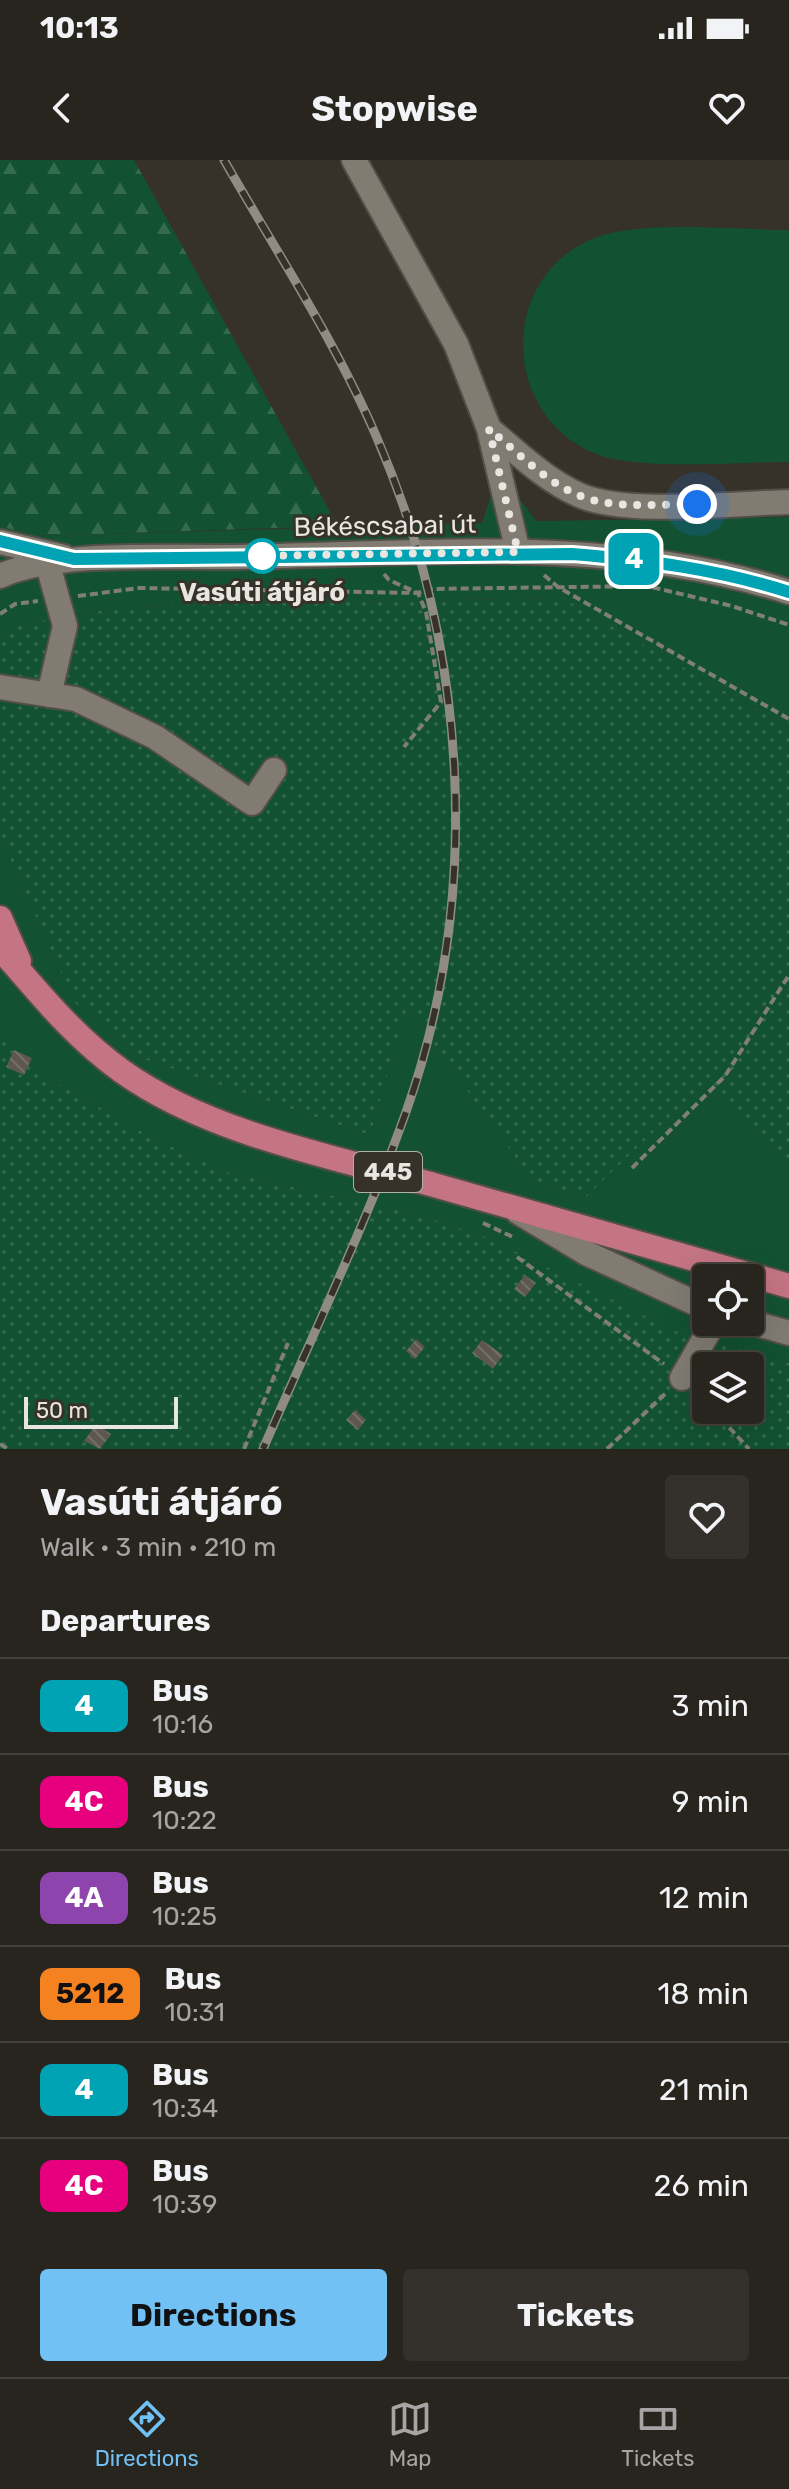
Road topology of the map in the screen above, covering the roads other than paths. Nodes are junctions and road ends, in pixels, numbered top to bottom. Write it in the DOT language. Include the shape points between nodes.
graph roads {
  1 [pos="354,160"];
  2 [pos="489,429"];
  3 [pos="789,502"];
  4 [pos="0,542"];
  5 [pos="518,552"];
  6 [pos="74,559"];
  7 [pos="48,565"];
  8 [pos="0,576"];
  9 [pos="789,592"];
  10 [pos="0,687"];
  11 [pos="49,695"];
  12 [pos="274,770"];
  13 [pos="0,918"];
  14 [pos="0,948"];
  15 [pos="29,981"];
  16 [pos="505,1205"];
  17 [pos="789,1286"];
  18 [pos="692,1302"];
  19 [pos="764,1326"];
  20 [pos="789,1333"];
  21 [pos="706,1336"];
  22 [pos="682,1378"];
  1 -- 2 [label="street" via="456,344"];
  2 -- 3 [label="street" via="554,481 598,501"];
  2 -- 5 [label="street"];
  4 -- 6 [label="street, Békéscsabai út"];
  5 -- 6 [label="street, Békéscsabai út"];
  5 -- 9 [label="street, Békéscsabai út" via="654,560 739,576"];
  6 -- 7 [label="street, Békéscsabai út"];
  7 -- 8 [label="street, Békéscsabai út"];
  7 -- 11 [label="street" via="65,626"];
  10 -- 11 [label="street"];
  11 -- 12 [label="street" via="76,699 155,737 252,803"];
  13 -- 15 [label="main road, 445"];
  14 -- 15 [label="main road, 445"];
  15 -- 16 [label="main road, 445" via="78,1036 124,1073 174,1102 233,1126"];
  16 -- 17 [label="main road, 445"];
  16 -- 18 [label="street" via="586,1253"];
  19 -- 20 [label="street"];
  21 -- 22 [label="street"];
}
